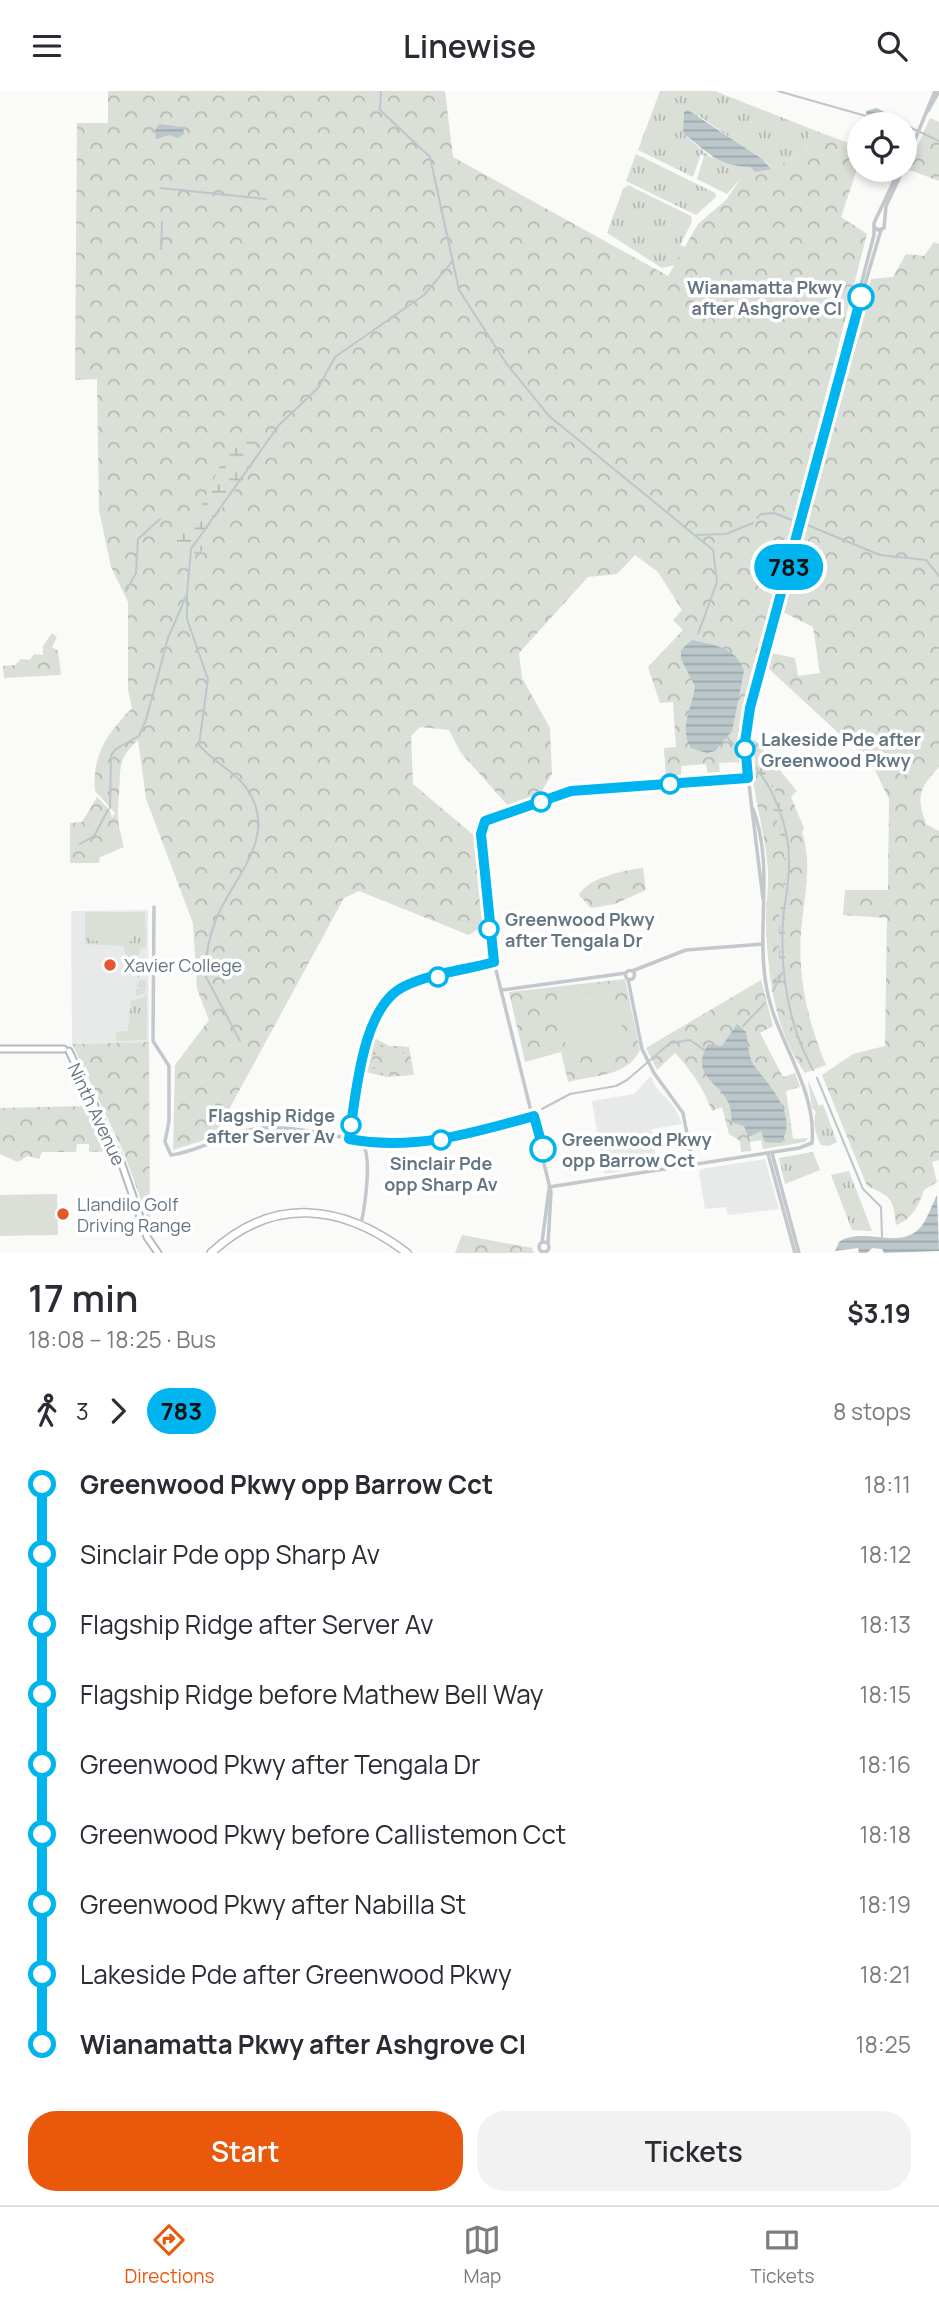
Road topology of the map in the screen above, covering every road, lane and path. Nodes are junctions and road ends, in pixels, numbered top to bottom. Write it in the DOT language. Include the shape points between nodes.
graph roads {
  1 [pos="937,91"];
  2 [pos="917,134"];
  3 [pos="895,182"];
  4 [pos="896,182"];
  5 [pos="876,220"];
  6 [pos="884,222"];
  7 [pos="874,227"];
  8 [pos="881,230"];
  9 [pos="851,330"];
  10 [pos="748,778"];
  11 [pos="155,907"];
  12 [pos="763,944"];
  13 [pos="640,970"];
  14 [pos="632,971"];
  15 [pos="627,977"];
  16 [pos="634,977"];
  17 [pos="631,987"];
  18 [pos="502,990"];
  19 [pos="0,1049"];
  20 [pos="534,1116"];
  21 [pos="366,1145"];
  22 [pos="770,1153"];
  23 [pos="693,1165"];
  24 [pos="550,1187"];
  25 [pos="361,1224"];
  26 [pos="542,1242"];
  27 [pos="548,1244"];
  28 [pos="543,1252"];
  29 [pos="158,1253"];
  30 [pos="211,1253"];
  31 [pos="407,1253"];
  32 [pos="797,1253"];
  1 -- 2 [label="street"];
  3 -- 5 [label="street"];
  4 -- 6 [label="street"];
  5 -- 6 [label="street"];
  5 -- 7 [label="street"];
  6 -- 8 [label="street"];
  7 -- 8 [label="street"];
  7 -- 9 [label="street"];
  8 -- 9 [label="street"];
  9 -- 10 [label="street" via="759,671 746,734"];
  10 -- 12 [label="street" via="763,899"];
  10 -- 18 [label="street" via="571,791 480,822 490,939"];
  11 -- 21 [label="street" via="153,1041 170,1069 165,1139 169,1154 262,1128"];
  12 -- 13 [label="street" via="686,950"];
  12 -- 22 [label="street" via="770,1004 801,1078 813,1140 808,1146"];
  13 -- 14 [label="street"];
  13 -- 16 [label="street"];
  14 -- 15 [label="street"];
  14 -- 16 [label="street"];
  15 -- 16 [label="street"];
  15 -- 17 [label="street"];
  15 -- 18 [label="street"];
  16 -- 17 [label="street"];
  17 -- 23 [label="street" via="645,1057 683,1113"];
  18 -- 20 [label="street"];
  19 -- 29 [label="main road, Ninth Avenue" via="66,1050 120,1159 147,1237"];
  20 -- 21 [label="street" via="429,1142"];
  20 -- 24 [label="street"];
  21 -- 25 [label="street"];
  22 -- 23 [label="street"];
  22 -- 32 [label="street"];
  23 -- 24 [label="street"];
  24 -- 26 [label="street"];
  24 -- 27 [label="street"];
  25 -- 30 [label="highway" via="318,1213 277,1215 240,1230"];
  25 -- 31 [label="highway"];
  26 -- 27 [label="street"];
  26 -- 28 [label="street"];
  27 -- 28 [label="street"];
}
